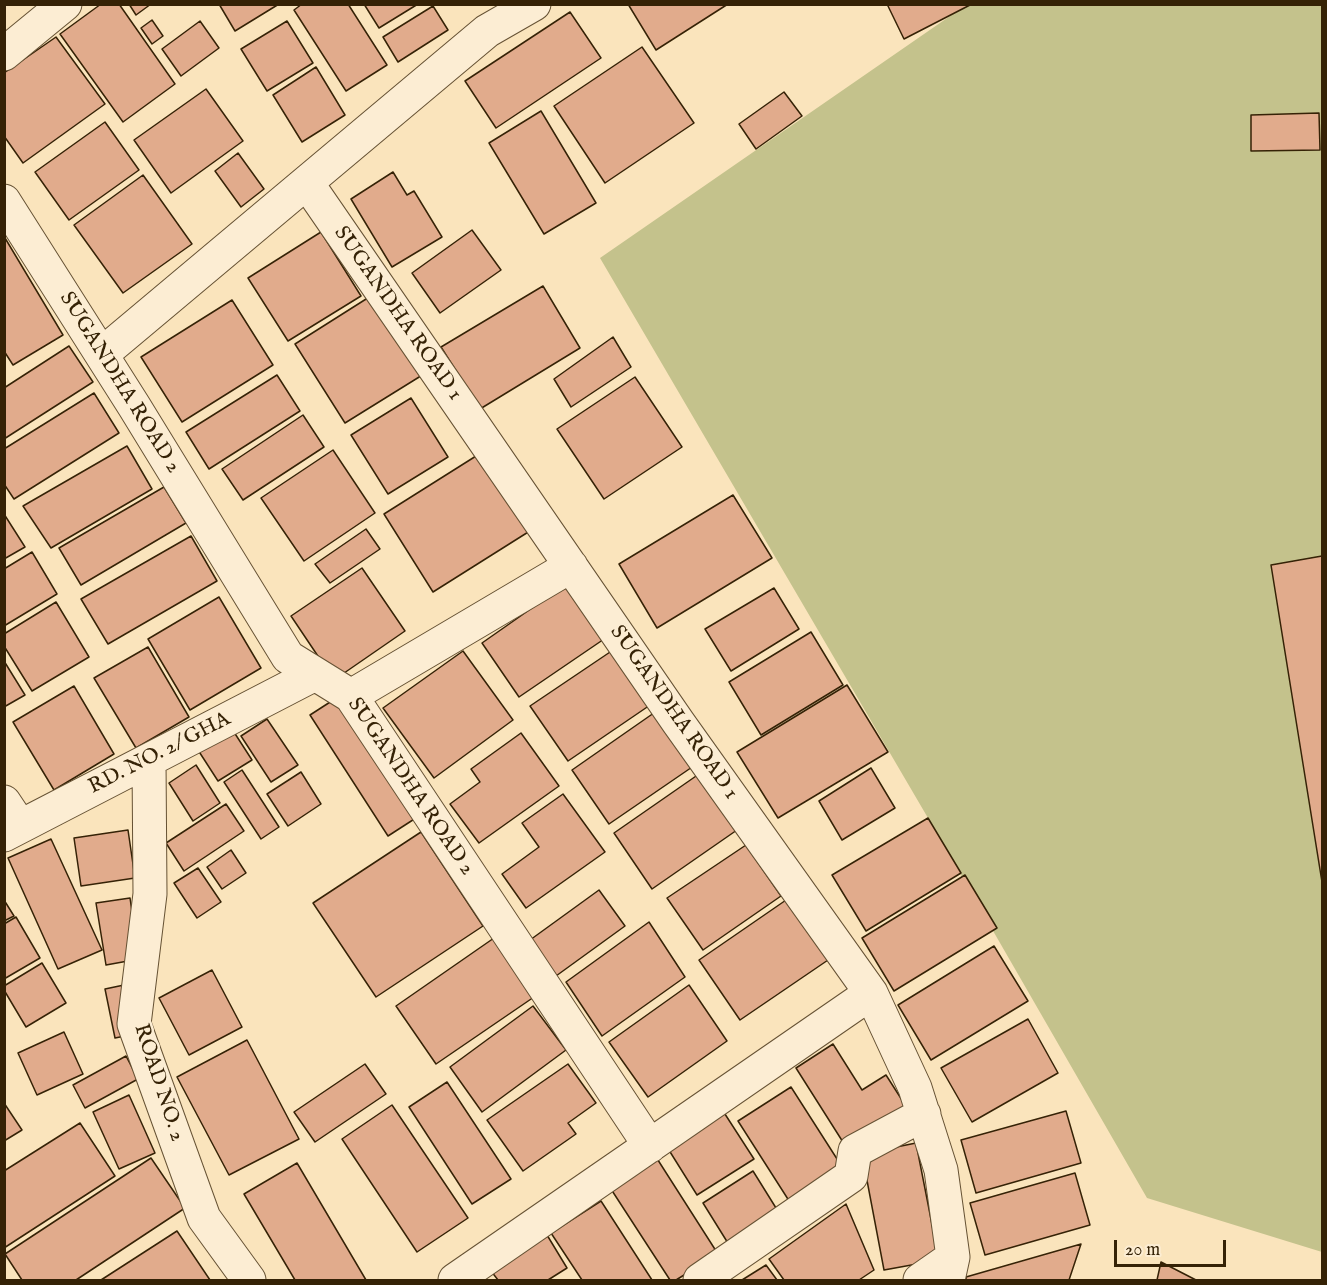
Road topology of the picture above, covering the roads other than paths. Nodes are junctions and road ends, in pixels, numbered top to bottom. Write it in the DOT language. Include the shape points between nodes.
graph roads {
  1 [pos="64,4"];
  2 [pos="534,4"];
  3 [pos="4,54"];
  4 [pos="307,183"];
  5 [pos="7,209"];
  6 [pos="102,354"];
  7 [pos="571,566"];
  8 [pos="315,674"];
  9 [pos="351,696"];
  10 [pos="149,760"];
  11 [pos="10,821"];
  12 [pos="872,993"];
  13 [pos="924,1114"];
  14 [pos="650,1146"];
  15 [pos="950,1269"];
  16 [pos="249,1281"];
  17 [pos="455,1281"];
  18 [pos="700,1281"];
  19 [pos="920,1281"];
  1 -- 3 [label="street"];
  2 -- 4 [label="street" via="488,31"];
  4 -- 6 [label="street"];
  4 -- 7 [label="street, SUGANDHA ROAD 1"];
  5 -- 6 [label="street, SUGANDHA ROAD 2"];
  6 -- 8 [label="street, SUGANDHA ROAD 2" via="288,657"];
  7 -- 9 [label="street"];
  7 -- 12 [label="street, SUGANDHA ROAD 1"];
  8 -- 9 [label="street, SUGANDHA ROAD 2"];
  8 -- 10 [label="street, RD. NO. 2/ GHA"];
  9 -- 14 [label="street, SUGANDHA ROAD 2"];
  10 -- 11 [label="street, RD. NO. 2/ GHA"];
  10 -- 16 [label="street, ROAD NO. 2" via="150,894 134,1024 204,1218"];
  12 -- 13 [label="street, SUGANDHA ROAD 1"];
  12 -- 14 [label="street"];
  13 -- 15 [label="street, SUGANDHA ROAD 1" via="941,1170"];
  13 -- 18 [label="street" via="855,1151 851,1176"];
  14 -- 17 [label="street"];
  15 -- 19 [label="street"];
}
